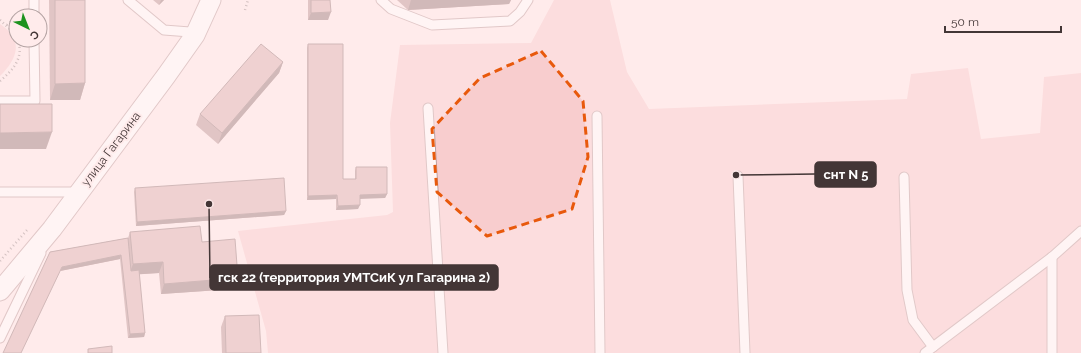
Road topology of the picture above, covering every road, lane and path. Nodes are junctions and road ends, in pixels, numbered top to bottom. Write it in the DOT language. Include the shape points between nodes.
graph roads {
  1 [pos="128,0"];
  2 [pos="211,0"];
  3 [pos="248,0"];
  4 [pos="381,0"];
  5 [pos="528,0"];
  6 [pos="244,10"];
  7 [pos="0,20"];
  8 [pos="7,25"];
  9 [pos="195,35"];
  10 [pos="20,48"];
  11 [pos="34,48"];
  12 [pos="0,81"];
  13 [pos="0,101"];
  14 [pos="428,108"];
  15 [pos="597,116"];
  16 [pos="738,176"];
  17 [pos="904,177"];
  18 [pos="0,192"];
  19 [pos="79,192"];
  20 [pos="52,228"];
  21 [pos="1081,231"];
  22 [pos="1052,257"];
  23 [pos="0,291"];
  24 [pos="0,338"];
  25 [pos="929,350"];
  26 [pos="443,353"];
  27 [pos="600,353"];
  28 [pos="745,353"];
  29 [pos="1052,353"];
  1 -- 9 [label="lane" via="164,30 190,32"];
  2 -- 9 [label="street, улица Гагарина"];
  3 -- 6 [label="path"];
  4 -- 5 [label="lane" via="391,9 432,24 510,21"];
  7 -- 8 [label="path"];
  9 -- 19 [label="street, улица Гагарина"];
  10 -- 12 [label="path" via="19,58 14,67"];
  11 -- 13 [label="lane" via="35,101"];
  14 -- 26 [label="lane"];
  15 -- 27 [label="lane"];
  16 -- 28 [label="lane"];
  17 -- 25 [label="lane" via="907,290 913,320"];
  18 -- 19 [label="lane"];
  19 -- 20 [label="street, улица Гагарина"];
  20 -- 23 [label="street, улица Гагарина"];
  20 -- 24 [label="lane"];
  21 -- 22 [label="lane"];
  22 -- 25 [label="lane"];
  22 -- 29 [label="lane"];
}
